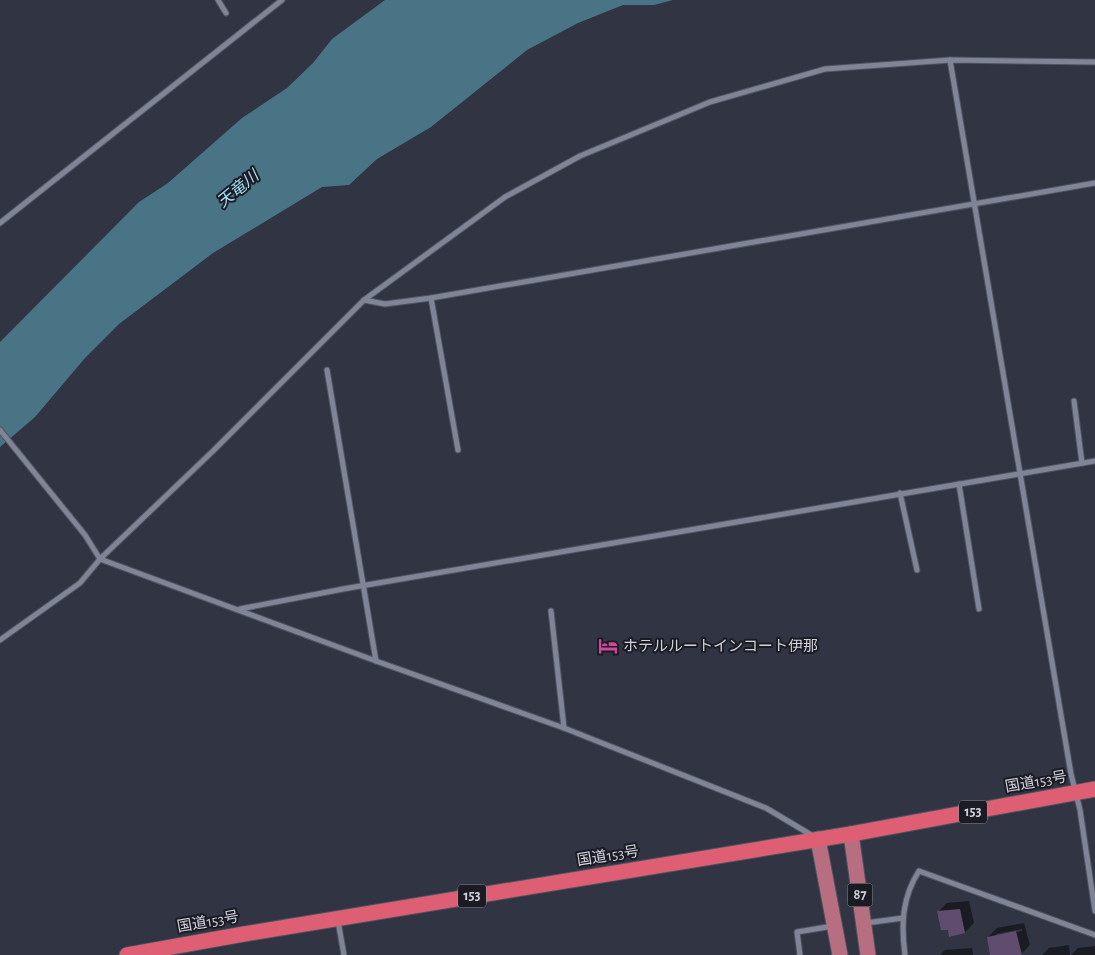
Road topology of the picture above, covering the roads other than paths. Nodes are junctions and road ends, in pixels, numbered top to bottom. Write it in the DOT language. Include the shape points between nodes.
graph roads {
  1 [pos="218,0"];
  2 [pos="282,0"];
  3 [pos="226,13"];
  4 [pos="950,60"];
  5 [pos="1095,62"];
  6 [pos="1095,183"];
  7 [pos="976,203"];
  8 [pos="0,223"];
  9 [pos="431,298"];
  10 [pos="364,300"];
  11 [pos="327,370"];
  12 [pos="1074,401"];
  13 [pos="0,430"];
  14 [pos="458,450"];
  15 [pos="1095,461"];
  16 [pos="1082,463"];
  17 [pos="1019,473"];
  18 [pos="959,484"];
  19 [pos="900,492"];
  20 [pos="100,559"];
  21 [pos="918,570"];
  22 [pos="365,586"];
  23 [pos="239,609"];
  24 [pos="979,609"];
  25 [pos="551,611"];
  26 [pos="0,640"];
  27 [pos="376,661"];
  28 [pos="564,728"];
  29 [pos="1095,790"];
  30 [pos="1076,793"];
  31 [pos="851,834"];
  32 [pos="818,839"];
  33 [pos="1095,911"];
  34 [pos="338,918"];
  35 [pos="903,918"];
  36 [pos="864,923"];
  37 [pos="836,926"];
  38 [pos="1095,935"];
  39 [pos="126,955"];
  40 [pos="344,955"];
  41 [pos="800,955"];
  42 [pos="840,955"];
  43 [pos="868,955"];
  44 [pos="905,955"];
  1 -- 3 [label="street"];
  2 -- 8 [label="street"];
  4 -- 5 [label="street"];
  4 -- 7 [label="street"];
  4 -- 10 [label="street" via="825,69 710,102 632,132 505,197"];
  6 -- 7 [label="street"];
  7 -- 9 [label="street"];
  7 -- 17 [label="street"];
  9 -- 10 [label="street" via="385,304"];
  9 -- 14 [label="street"];
  10 -- 20 [label="street"];
  11 -- 22 [label="street"];
  12 -- 16 [label="street"];
  13 -- 20 [label="street" via="86,535"];
  15 -- 16 [label="street"];
  16 -- 17 [label="street"];
  17 -- 18 [label="street"];
  17 -- 30 [label="street"];
  18 -- 19 [label="street"];
  18 -- 24 [label="street"];
  19 -- 21 [label="street"];
  19 -- 22 [label="street"];
  20 -- 23 [label="street"];
  20 -- 26 [label="street" via="80,583"];
  22 -- 23 [label="street"];
  22 -- 27 [label="street"];
  23 -- 27 [label="street"];
  25 -- 28 [label="street"];
  27 -- 28 [label="street"];
  28 -- 32 [label="street" via="766,808"];
  29 -- 30 [label="highway, 国道153号 / 153"];
  30 -- 31 [label="highway, 国道153号 / 153"];
  30 -- 33 [label="street"];
  31 -- 32 [label="highway, 国道153号 / 153"];
  31 -- 36 [label="main road, 87"];
  32 -- 34 [label="highway, 国道153号 / 153"];
  32 -- 37 [label="main road, 87"];
  34 -- 39 [label="highway, 国道153号 / 153"];
  34 -- 40 [label="street"];
  35 -- 36 [label="street"];
  35 -- 38 [label="street" via="910,886 919,871"];
  35 -- 44 [label="street"];
  36 -- 43 [label="main road, 87"];
  37 -- 41 [label="street" via="797,932"];
  37 -- 42 [label="main road, 87"];
}
